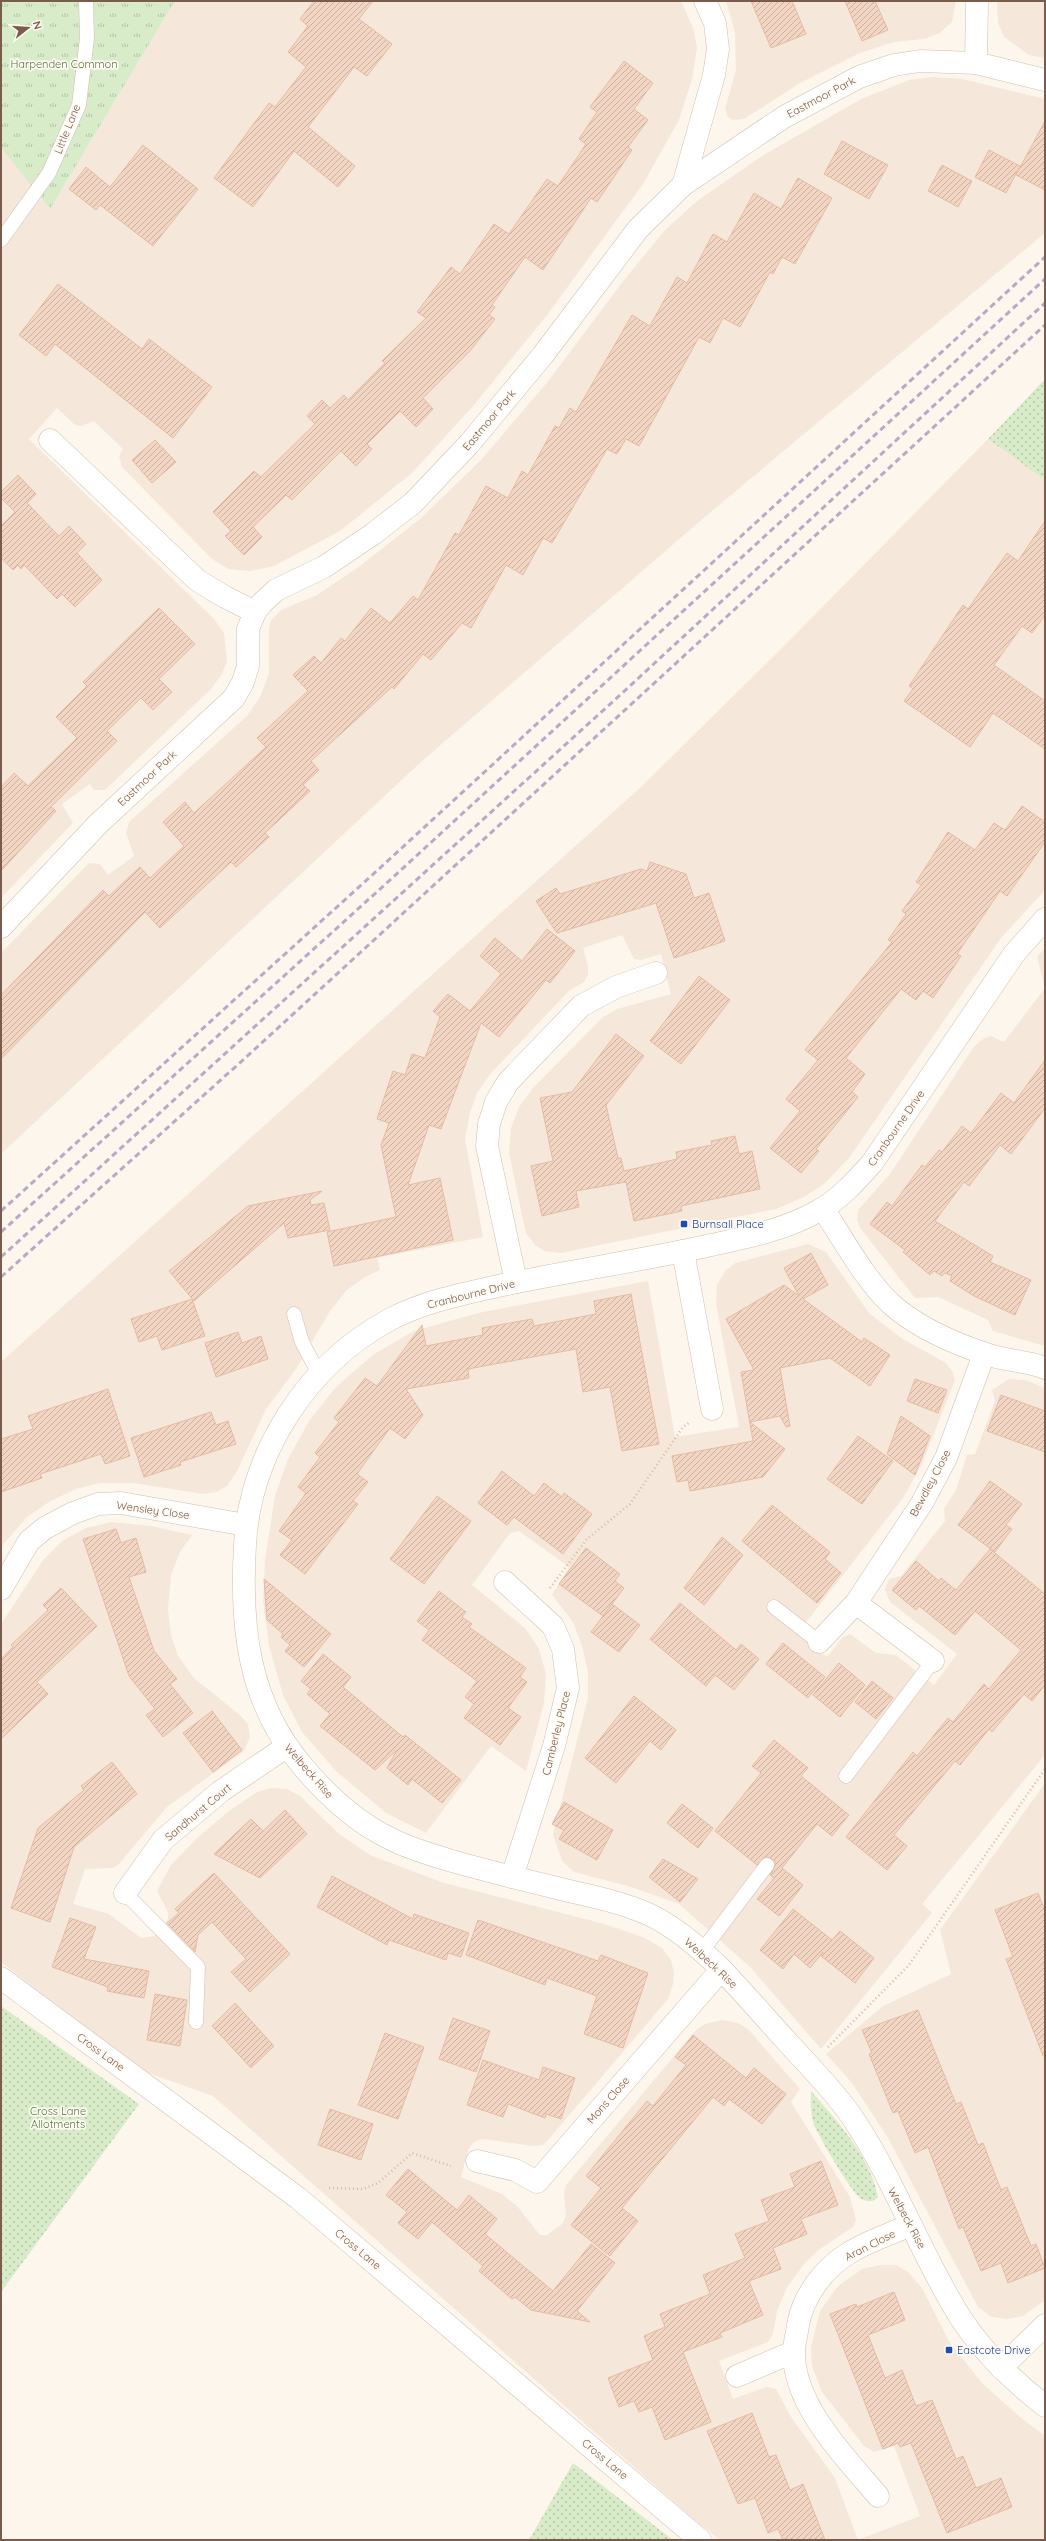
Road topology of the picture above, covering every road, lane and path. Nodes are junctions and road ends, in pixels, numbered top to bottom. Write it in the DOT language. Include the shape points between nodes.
graph roads {
  1 [pos="86,1"];
  2 [pos="705,1"];
  3 [pos="977,1"];
  4 [pos="976,63"];
  5 [pos="1045,80"];
  6 [pos="683,185"];
  7 [pos="1,240"];
  8 [pos="50,440"];
  9 [pos="255,612"];
  10 [pos="1045,919"];
  11 [pos="1,927"];
  12 [pos="656,973"];
  13 [pos="824,1209"];
  14 [pos="683,1251"];
  15 [pos="516,1282"];
  16 [pos="294,1314"];
  17 [pos="984,1354"];
  18 [pos="1045,1368"];
  19 [pos="319,1374"];
  20 [pos="712,1409"];
  21 [pos="246,1525"];
  22 [pos="505,1582"];
  23 [pos="1,1589"];
  24 [pos="242,1589"];
  25 [pos="856,1603"];
  26 [pos="535,1607"];
  27 [pos="774,1607"];
  28 [pos="819,1642"];
  29 [pos="932,1661"];
  30 [pos="286,1747"];
  31 [pos="1045,1769"];
  32 [pos="846,1776"];
  33 [pos="767,1864"];
  34 [pos="512,1878"];
  35 [pos="125,1893"];
  36 [pos="702,1951"];
  37 [pos="721,1970"];
  38 [pos="1,1978"];
  39 [pos="196,2022"];
  40 [pos="808,2064"];
  41 [pos="477,2161"];
  42 [pos="298,2198"];
  43 [pos="910,2225"];
  44 [pos="1045,2325"];
  45 [pos="794,2352"];
  46 [pos="1001,2368"];
  47 [pos="737,2376"];
  48 [pos="1045,2406"];
  49 [pos="878,2496"];
  50 [pos="700,2540"];
  1 -- 7 [label="lane, Little Lane" via="87,38 78,105 49,173"];
  2 -- 6 [label="street, Eastmoor Park" via="715,23 718,49 714,75"];
  3 -- 4 [label="street"];
  4 -- 5 [label="street, Eastmoor Park"];
  4 -- 6 [label="street, Eastmoor Park" via="920,61 894,65 859,77 784,117"];
  6 -- 9 [label="street, Eastmoor Park" via="638,229 543,355 469,444 413,503 324,567 276,590"];
  8 -- 9 [label="street" via="197,580"];
  9 -- 11 [label="street, Eastmoor Park" via="248,629 248,666 234,698 98,824"];
  10 -- 13 [label="street, Cranbourne Drive" via="1014,954 872,1163 851,1187"];
  12 -- 15 [label="street" via="616,986 581,1006 508,1082 496,1102 489,1124 487,1146"];
  13 -- 14 [label="street, Cranbourne Drive" via="786,1226"];
  13 -- 17 [label="street" via="873,1283 890,1303 917,1323"];
  14 -- 15 [label="street, Cranbourne Drive"];
  14 -- 20 [label="street"];
  15 -- 19 [label="street, Cranbourne Drive" via="463,1294 392,1318 361,1338"];
  16 -- 19 [label="lane" via="302,1342"];
  17 -- 18 [label="street" via="1027,1361"];
  17 -- 25 [label="street, Bewdley Close" via="946,1458 922,1503"];
  19 -- 21 [label="street, Cranbourne Drive" via="305,1391 272,1443 258,1478"];
  20 -- 26 [label="path" via="683,1427 630,1504 587,1539"];
  21 -- 23 [label="street, Wensley Close" via="121,1503 98,1504 73,1513 45,1528 29,1541"];
  21 -- 24 [label="street, Cranbourne Drive"];
  22 -- 26 [label="street, Camberley Place"];
  24 -- 30 [label="street, Welbeck Rise" via="244,1621 252,1666 265,1707"];
  25 -- 28 [label="street, Bewdley Close"];
  25 -- 29 [label="street"];
  26 -- 34 [label="street, Camberley Place" via="553,1626 563,1649 568,1688 554,1746"];
  27 -- 28 [label="lane"];
  29 -- 32 [label="lane"];
  30 -- 34 [label="street, Welbeck Rise" via="322,1788 349,1813 386,1837 416,1851"];
  30 -- 35 [label="street, Sandhurst Court" via="221,1791 163,1840"];
  31 -- 40 [label="path" via="909,1965 826,2050"];
  33 -- 36 [label="lane"];
  34 -- 36 [label="street, Welbeck Rise" via="618,1903 676,1930"];
  35 -- 39 [label="lane" via="198,1967"];
  36 -- 37 [label="street, Welbeck Rise"];
  37 -- 40 [label="street, Welbeck Rise"];
  37 -- 41 [label="street, Mons Close" via="537,2182 515,2170"];
  38 -- 42 [label="street, Cross Lane"];
  40 -- 43 [label="street, Welbeck Rise" via="851,2116"];
  41 -- 42 [label="path" via="468,2172 412,2153 373,2185 362,2189 311,2187"];
  42 -- 50 [label="street, Cross Lane"];
  43 -- 45 [label="street, Aran Close" via="850,2253 827,2271 812,2289 800,2313"];
  43 -- 46 [label="street, Welbeck Rise" via="962,2319"];
  44 -- 46 [label="street"];
  45 -- 47 [label="street"];
  45 -- 49 [label="street, Aran Close" via="798,2380 812,2411 835,2446"];
  46 -- 48 [label="street, Welbeck Rise"];
}
